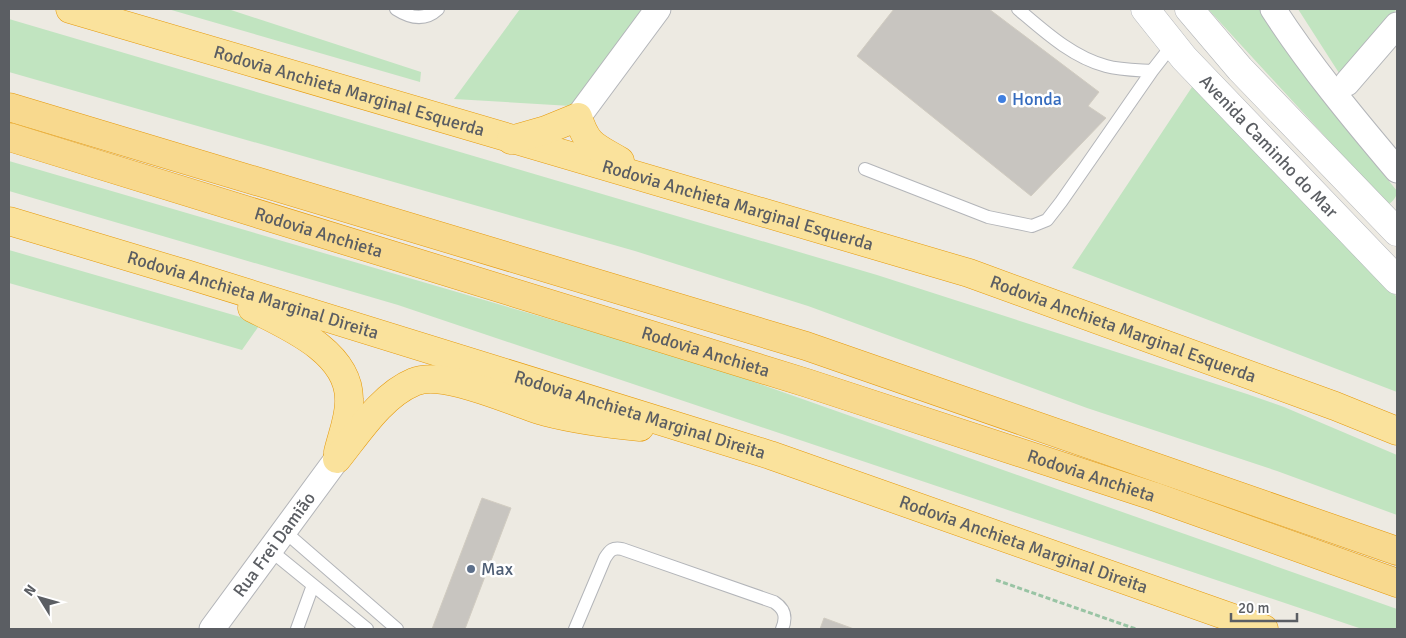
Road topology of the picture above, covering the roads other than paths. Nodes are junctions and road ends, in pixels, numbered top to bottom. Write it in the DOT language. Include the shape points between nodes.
graph roads {
  1 [pos="70,9"];
  2 [pos="396,9"];
  3 [pos="438,9"];
  4 [pos="658,9"];
  5 [pos="1018,9"];
  6 [pos="1145,9"];
  7 [pos="1188,9"];
  8 [pos="1273,9"];
  9 [pos="1397,25"];
  10 [pos="1173,44"];
  11 [pos="1152,71"];
  12 [pos="1347,83"];
  13 [pos="9,107"];
  14 [pos="578,117"];
  15 [pos="9,136"];
  16 [pos="512,140"];
  17 [pos="865,169"];
  18 [pos="1397,170"];
  19 [pos="651,180"];
  20 [pos="9,221"];
  21 [pos="1395,228"];
  22 [pos="186,274"];
  23 [pos="1397,280"];
  24 [pos="1397,431"];
  25 [pos="695,433"];
  26 [pos="336,459"];
  27 [pos="277,541"];
  28 [pos="1397,551"];
  29 [pos="1397,584"];
  30 [pos="313,585"];
  31 [pos="212,629"];
  32 [pos="297,629"];
  33 [pos="367,629"];
  34 [pos="397,629"];
  35 [pos="575,629"];
  36 [pos="782,629"];
  37 [pos="1264,629"];
  1 -- 16 [label="highway, Rodovia Anchieta Marginal Esquerda"];
  2 -- 3 [label="lane" via="416,17 426,17"];
  4 -- 14 [label="street"];
  5 -- 11 [label="lane" via="1080,57 1107,67"];
  6 -- 10 [label="main road, Avenida Caminho do Mar"];
  7 -- 21 [label="main road, Avenida Caminho do Mar" via="1240,69"];
  8 -- 18 [label="street" via="1310,63"];
  9 -- 12 [label="street"];
  10 -- 11 [label="lane"];
  10 -- 23 [label="main road, Avenida Caminho do Mar"];
  11 -- 17 [label="lane" via="1061,202 1047,220 1032,226 988,217"];
  13 -- 28 [label="highway, Rodovia Anchieta" via="806,346"];
  14 -- 16 [label="highway"];
  14 -- 19 [label="highway" via="588,141"];
  15 -- 29 [label="highway, Rodovia Anchieta" via="807,383 1153,496"];
  16 -- 19 [label="highway, Rodovia Anchieta Marginal Esquerda"];
  19 -- 24 [label="highway, Rodovia Anchieta Marginal Esquerda" via="969,273"];
  20 -- 22 [label="highway, Rodovia Anchieta Marginal Direita"];
  22 -- 25 [label="highway, Rodovia Anchieta Marginal Direita"];
  22 -- 26 [label="highway" via="295,330 335,362 345,378 350,398"];
  25 -- 26 [label="highway" via="599,423 546,412 450,380 432,378 416,381 387,399"];
  25 -- 37 [label="highway, Rodovia Anchieta Marginal Direita" via="770,455"];
  26 -- 27 [label="street, Rua Frei Damião"];
  27 -- 30 [label="lane"];
  27 -- 31 [label="street, Rua Frei Damião"];
  27 -- 34 [label="lane"];
  30 -- 32 [label="lane"];
  30 -- 33 [label="lane"];
  35 -- 36 [label="lane" via="605,558 615,548 774,602 785,613"];
}
